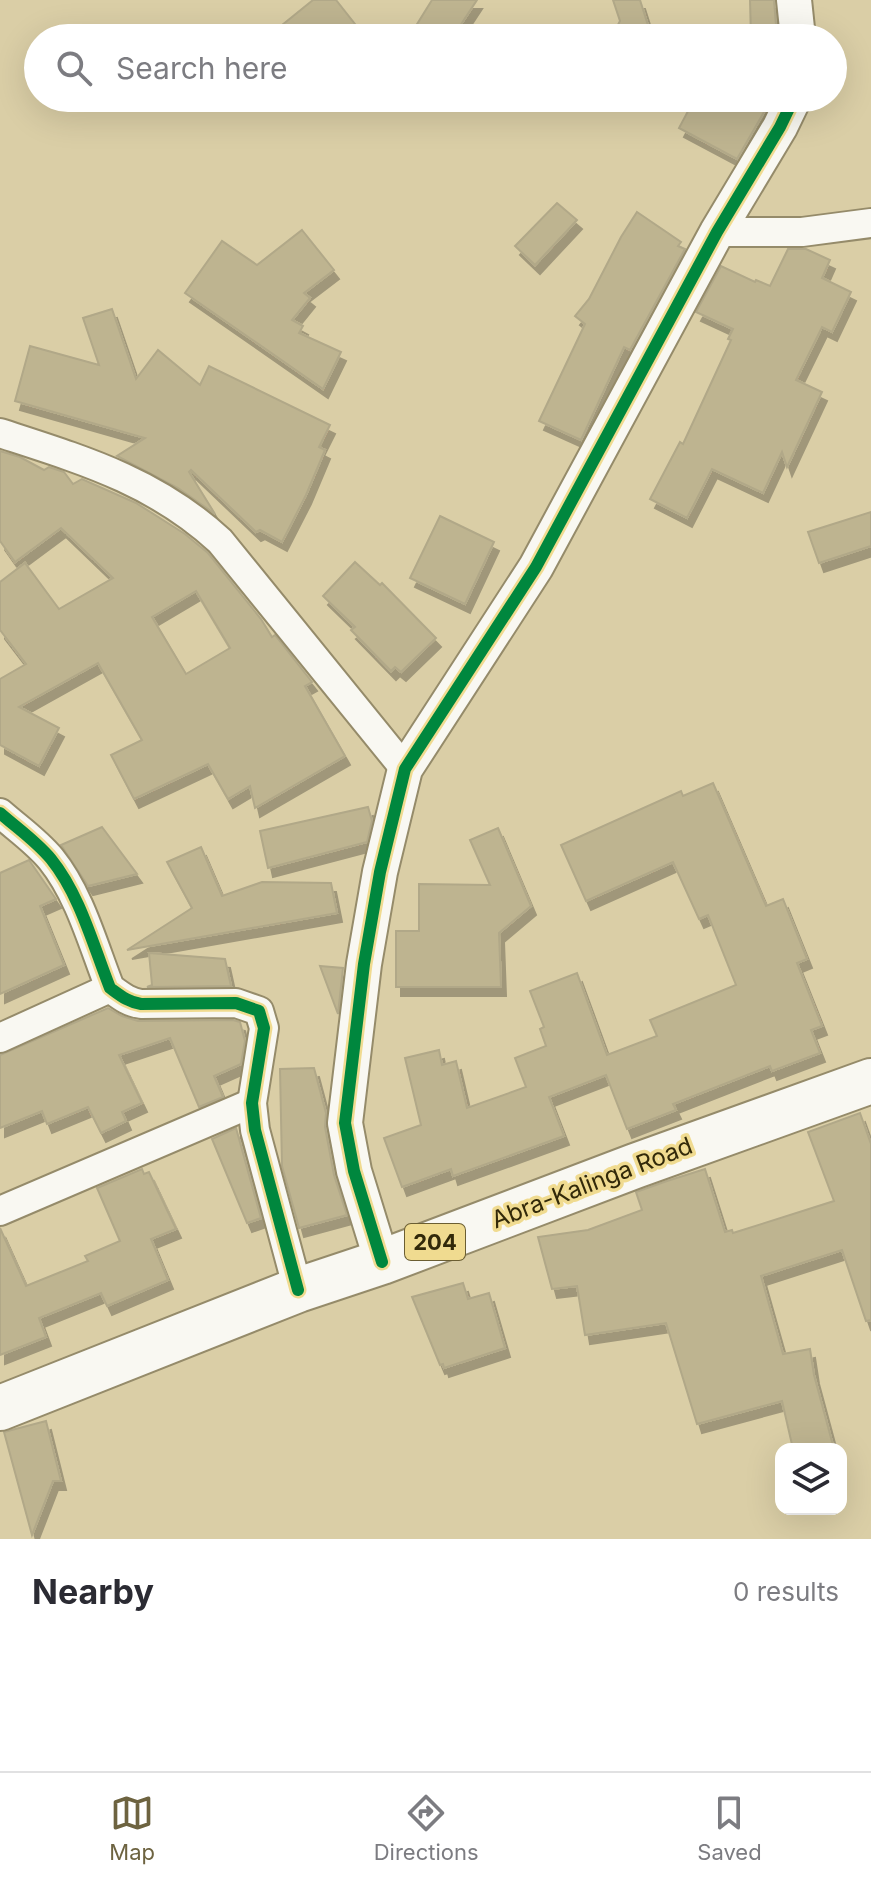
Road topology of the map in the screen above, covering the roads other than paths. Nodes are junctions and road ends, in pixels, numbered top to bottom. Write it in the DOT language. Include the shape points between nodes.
graph roads {
  1 [pos="794,0"];
  2 [pos="797,24"];
  3 [pos="787,112"];
  4 [pos="871,223"];
  5 [pos="717,232"];
  6 [pos="0,433"];
  7 [pos="405,769"];
  8 [pos="4,823"];
  9 [pos="110,988"];
  10 [pos="0,1038"];
  11 [pos="871,1081"];
  12 [pos="252,1103"];
  13 [pos="0,1211"];
  14 [pos="382,1262"];
  15 [pos="298,1290"];
  16 [pos="0,1408"];
  1 -- 2 [label="street"];
  3 -- 5 [label="street"];
  4 -- 5 [label="street" via="802,232"];
  5 -- 7 [label="street" via="536,567"];
  6 -- 7 [label="street" via="133,480 203,525"];
  7 -- 14 [label="street" via="380,872 345,1123"];
  8 -- 9 [label="street" via="49,857 65,881"];
  9 -- 10 [label="street"];
  9 -- 12 [label="street" via="141,1004 236,1003 259,1011 264,1028"];
  11 -- 14 [label="main road, Abra-Kalinga Road / 204"];
  12 -- 13 [label="street"];
  12 -- 15 [label="street"];
  14 -- 15 [label="main road, Abra-Kalinga Road / 204"];
  15 -- 16 [label="main road, Abra-Kalinga Road / 204"];
}
